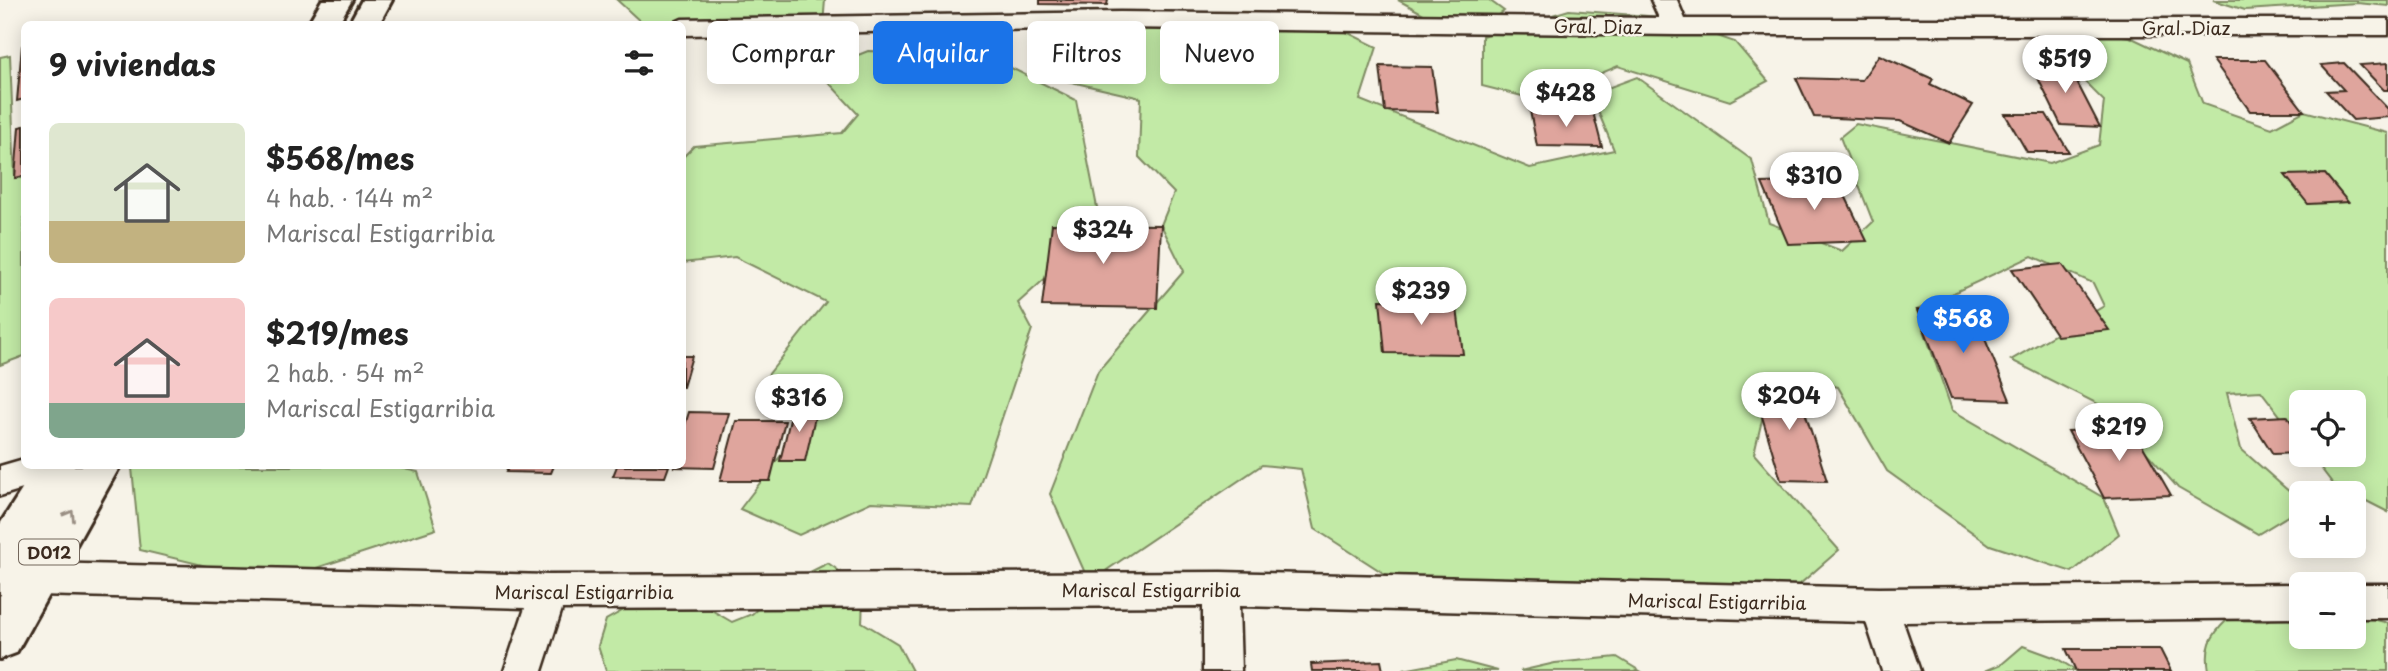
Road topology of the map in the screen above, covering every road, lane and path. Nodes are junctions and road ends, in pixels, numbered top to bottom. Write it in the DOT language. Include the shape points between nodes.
graph roads {
  1 [pos="337,0"];
  2 [pos="377,0"];
  3 [pos="1664,0"];
  4 [pos="1120,10"];
  5 [pos="325,21"];
  6 [pos="366,21"];
  7 [pos="686,27"];
  8 [pos="1676,27"];
  9 [pos="2388,27"];
  10 [pos="42,469"];
  11 [pos="58,469"];
  12 [pos="97,469"];
  13 [pos="0,481"];
  14 [pos="11,572"];
  15 [pos="1221,589"];
  16 [pos="549,592"];
  17 [pos="2388,600"];
  18 [pos="2289,601"];
  19 [pos="2366,601"];
  20 [pos="1879,605"];
  21 [pos="0,638"];
  22 [pos="523,671"];
  23 [pos="1222,671"];
  24 [pos="1901,671"];
  1 -- 5 [label="main road"];
  2 -- 6 [label="main road"];
  3 -- 8 [label="street"];
  4 -- 7 [label="street, Gral. Diaz"];
  4 -- 8 [label="street, Gral. Diaz"];
  8 -- 9 [label="street, Gral. Diaz"];
  10 -- 13 [label="street"];
  11 -- 14 [label="main road, D012"];
  14 -- 12 [label="main road, D012, one-way"];
  14 -- 16 [label="street, Mariscal Estigarribia"];
  14 -- 21 [label="main road, D012"];
  15 -- 16 [label="street, Mariscal Estigarribia"];
  15 -- 20 [label="street, Mariscal Estigarribia"];
  15 -- 23 [label="street"];
  16 -- 22 [label="street"];
  17 -- 19 [label="street"];
  18 -- 20 [label="street, Mariscal Estigarribia"];
  20 -- 24 [label="street"];
}
